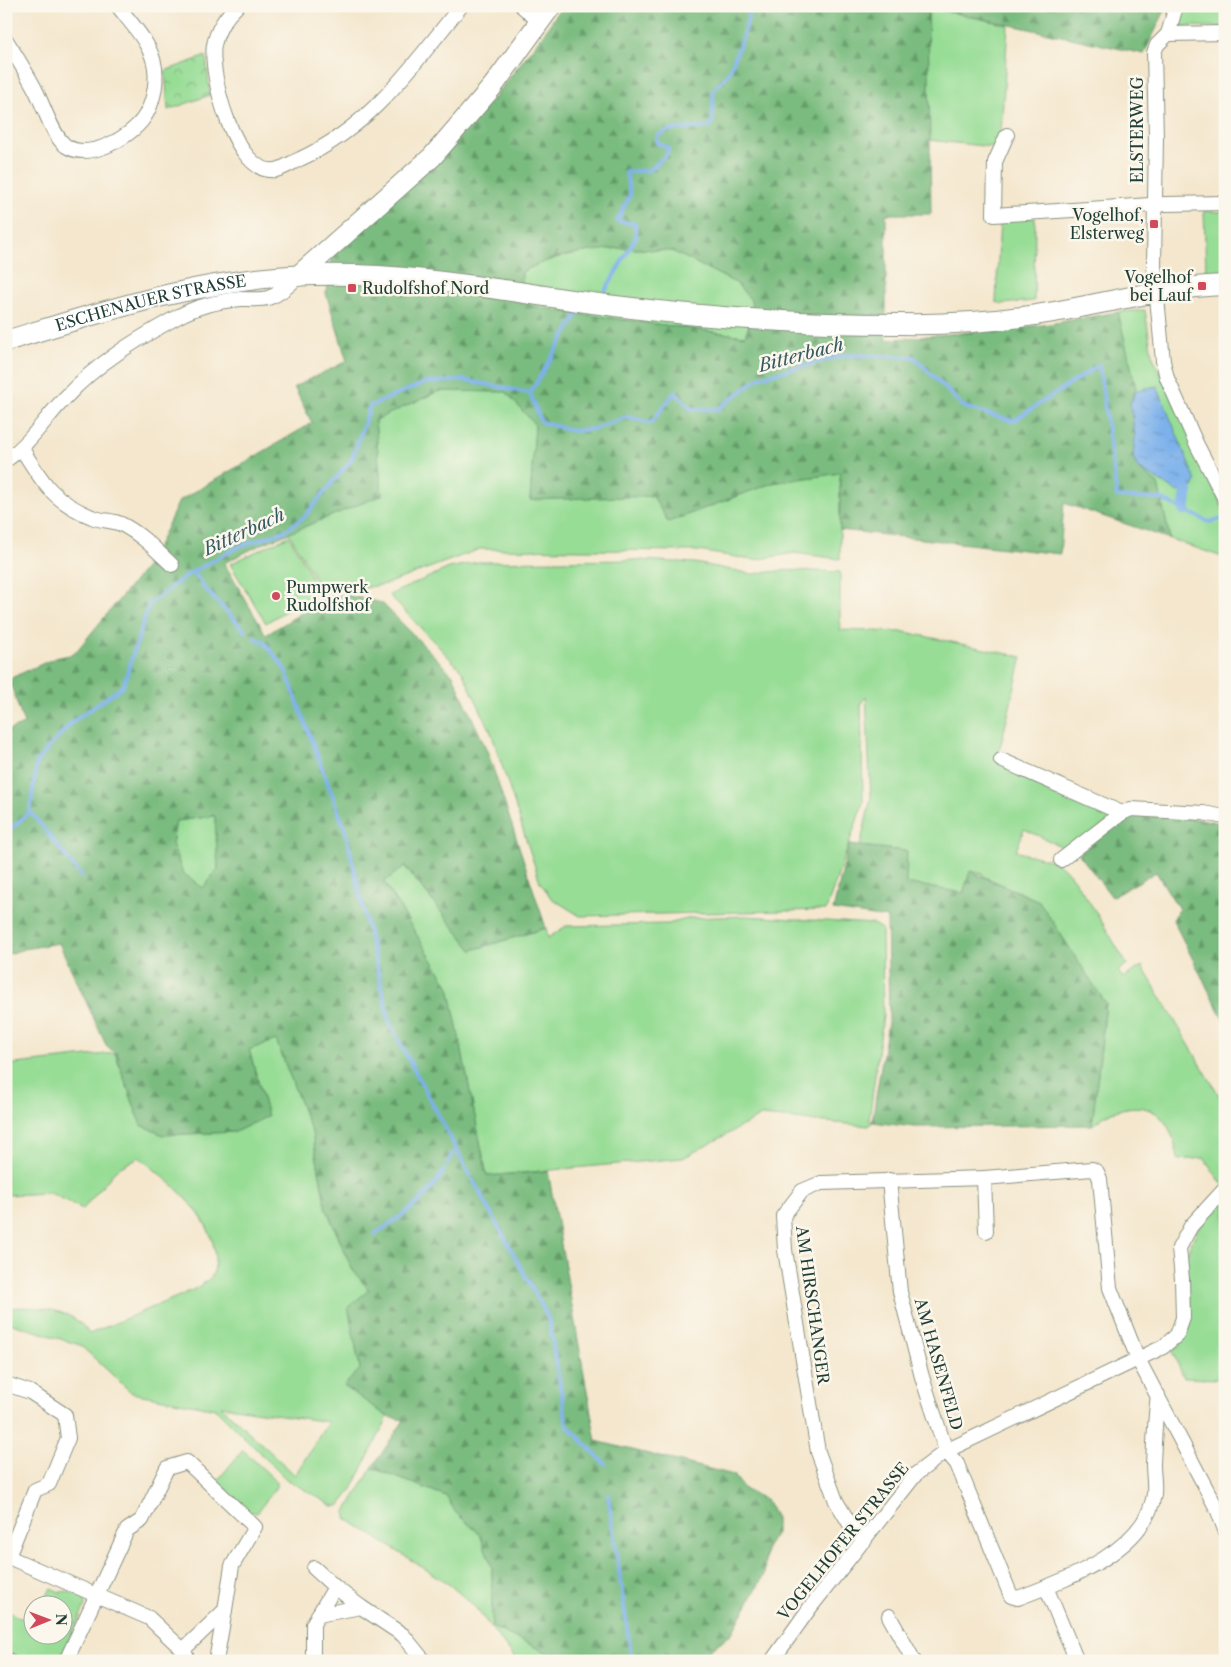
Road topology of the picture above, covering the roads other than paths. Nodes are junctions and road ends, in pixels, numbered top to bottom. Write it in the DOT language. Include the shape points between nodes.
graph roads {
  1 [pos="118,6"];
  2 [pos="461,6"];
  3 [pos="522,6"];
  4 [pos="1176,6"];
  5 [pos="232,8"];
  6 [pos="545,14"];
  7 [pos="1225,33"];
  8 [pos="1168,34"];
  9 [pos="6,40"];
  10 [pos="1007,135"];
  11 [pos="1225,203"];
  12 [pos="1154,205"];
  13 [pos="298,276"];
  14 [pos="1225,285"];
  15 [pos="1155,291"];
  16 [pos="6,341"];
  17 [pos="22,449"];
  18 [pos="6,460"];
  19 [pos="1225,499"];
  20 [pos="172,565"];
  21 [pos="1001,760"];
  22 [pos="1122,813"];
  23 [pos="1225,817"];
  24 [pos="1061,860"];
  25 [pos="984,1178"];
  26 [pos="889,1180"];
  27 [pos="1225,1189"];
  28 [pos="986,1231"];
  29 [pos="1138,1359"];
  30 [pos="6,1384"];
  31 [pos="1158,1396"];
  32 [pos="946,1451"];
  33 [pos="1225,1530"];
  34 [pos="864,1540"];
  35 [pos="7,1556"];
  36 [pos="314,1568"];
  37 [pos="335,1587"];
  38 [pos="1046,1587"];
  39 [pos="96,1595"];
  40 [pos="361,1607"];
  41 [pos="225,1610"];
  42 [pos="318,1615"];
  43 [pos="888,1616"];
  44 [pos="186,1656"];
  45 [pos="66,1661"];
  46 [pos="216,1661"];
  47 [pos="313,1661"];
  48 [pos="424,1661"];
  49 [pos="772,1661"];
  50 [pos="914,1661"];
  51 [pos="1077,1661"];
  1 -- 9 [label="street" via="146,44 155,66 153,99 143,119 122,137 94,151 65,145"];
  2 -- 5 [label="street" via="382,102 327,146 276,170 250,162 239,147 225,111 215,69 214,46"];
  3 -- 6 [label="street"];
  4 -- 8 [label="street, ELSTERWEG"];
  6 -- 13 [label="main road" via="493,86 432,157"];
  7 -- 8 [label="street"];
  8 -- 12 [label="street, ELSTERWEG" via="1154,53"];
  10 -- 12 [label="street" via="995,162 994,215"];
  11 -- 12 [label="street"];
  12 -- 15 [label="street, ELSTERWEG"];
  13 -- 15 [label="main road, ESCHENAUER STRASSE" via="364,275 477,285 733,319 897,324 998,320 1051,313"];
  13 -- 16 [label="main road, ESCHENAUER STRASSE" via="244,280 171,293"];
  13 -- 17 [label="street" via="286,288 268,298 217,302 198,307 119,352 66,396"];
  14 -- 15 [label="main road, ESCHENAUER STRASSE" via="1202,284"];
  15 -- 19 [label="street, ELSTERWEG" via="1167,378"];
  17 -- 18 [label="street"];
  17 -- 20 [label="street" via="51,493 71,507 93,517 119,523 138,534"];
  21 -- 22 [label="street"];
  22 -- 23 [label="street" via="1130,809"];
  22 -- 24 [label="street"];
  25 -- 26 [label="street, AM HIRSCHANGER"];
  25 -- 28 [label="street"];
  25 -- 29 [label="street, AM HIRSCHANGER" via="1092,1169 1097,1172 1110,1288"];
  26 -- 32 [label="street, AM HASENFELD" via="900,1292"];
  26 -- 34 [label="street, AM HIRSCHANGER" via="821,1183 802,1191 784,1216 785,1250 818,1452 836,1501"];
  27 -- 29 [label="street, VOGELHOFER STRASSE" via="1191,1226 1179,1248 1183,1318 1177,1335 1163,1347"];
  29 -- 31 [label="street"];
  29 -- 32 [label="street, VOGELHOFER STRASSE"];
  30 -- 35 [label="street" via="30,1392 65,1415 68,1438 49,1484 35,1490"];
  31 -- 33 [label="street"];
  31 -- 38 [label="street" via="1154,1494 1147,1516 1130,1540 1102,1559"];
  32 -- 34 [label="street, VOGELHOFER STRASSE" via="916,1474"];
  32 -- 38 [label="street, AM HASENFELD" via="957,1464 1011,1596 1018,1598"];
  34 -- 49 [label="street, VOGELHOFER STRASSE"];
  35 -- 39 [label="street"];
  36 -- 37 [label="street"];
  37 -- 40 [label="street"];
  37 -- 42 [label="street"];
  38 -- 51 [label="street"];
  39 -- 41 [label="street" via="127,1530 142,1520 167,1468 187,1462 255,1527 232,1566"];
  39 -- 44 [label="street" via="149,1618"];
  39 -- 45 [label="street"];
  40 -- 42 [label="street"];
  40 -- 48 [label="street" via="403,1635"];
  41 -- 44 [label="street"];
  41 -- 46 [label="street"];
  42 -- 47 [label="street" via="313,1624"];
  43 -- 50 [label="street"];
}
